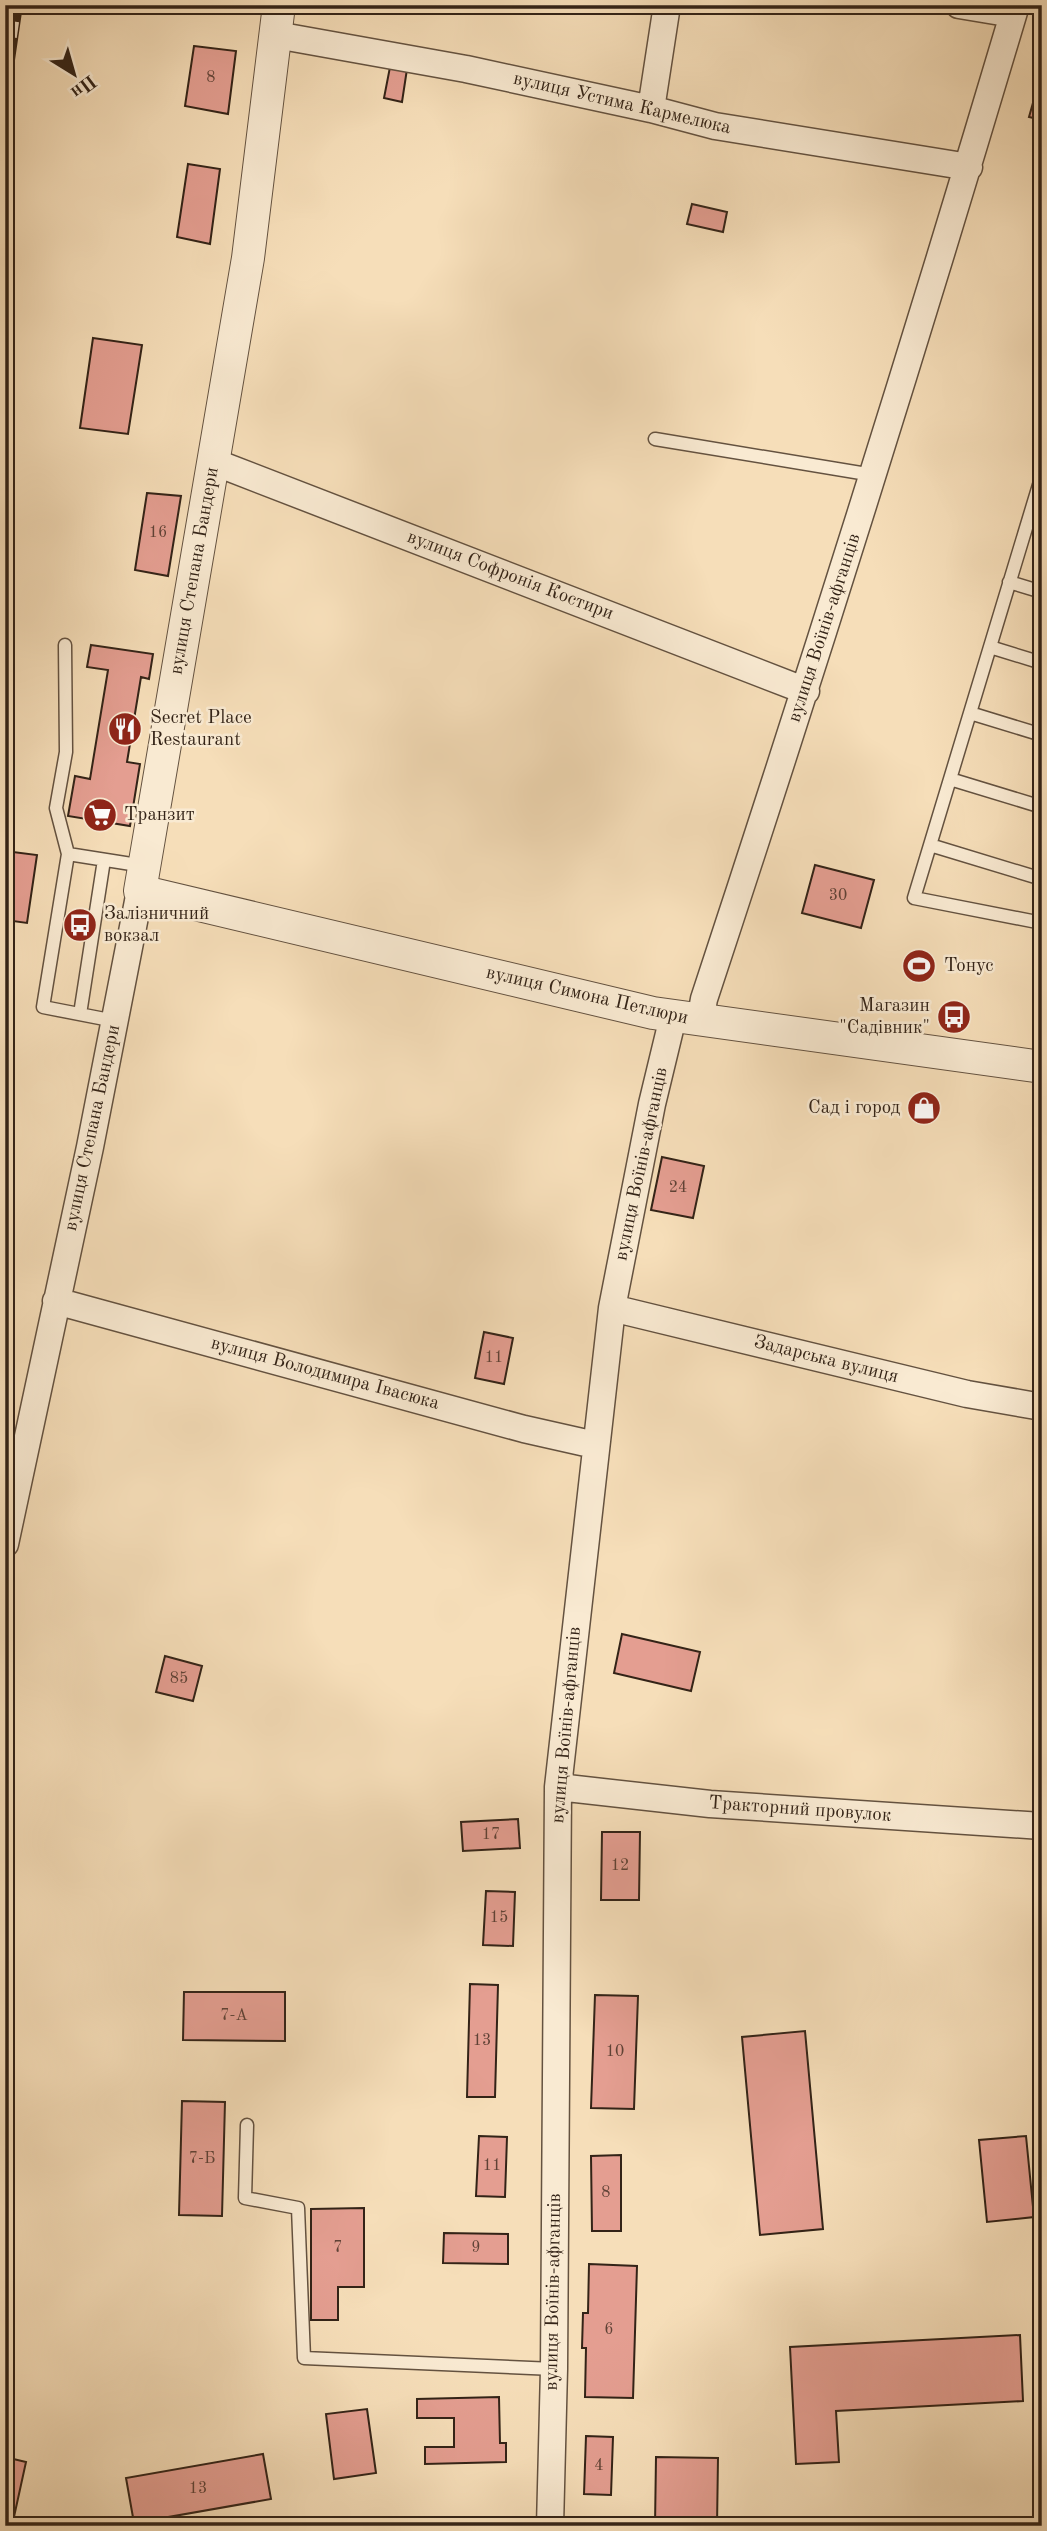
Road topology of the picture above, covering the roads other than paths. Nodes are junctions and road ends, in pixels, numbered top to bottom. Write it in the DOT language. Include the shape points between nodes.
graph roads {
  1 [pos="667,5"];
  2 [pos="959,5"];
  3 [pos="1015,10"];
  4 [pos="277,20"];
  5 [pos="651,108"];
  6 [pos="969,167"];
  7 [pos="655,439"];
  8 [pos="214,462"];
  9 [pos="873,475"];
  10 [pos="1042,475"];
  11 [pos="1035,520"];
  12 [pos="1009,582"];
  13 [pos="1042,592"];
  14 [pos="65,645"];
  15 [pos="990,647"];
  16 [pos="1042,663"];
  17 [pos="806,691"];
  18 [pos="970,713"];
  19 [pos="1042,735"];
  20 [pos="950,779"];
  21 [pos="1042,807"];
  22 [pos="930,845"];
  23 [pos="68,854"];
  24 [pos="104,860"];
  25 [pos="142,878"];
  26 [pos="1042,878"];
  27 [pos="1042,923"];
  28 [pos="80,1014"];
  29 [pos="687,1019"];
  30 [pos="115,1021"];
  31 [pos="1042,1066"];
  32 [pos="56,1301"];
  33 [pos="612,1308"];
  34 [pos="1042,1407"];
  35 [pos="595,1445"];
  36 [pos="5,1544"];
  37 [pos="558,1787"];
  38 [pos="1042,1826"];
  39 [pos="247,2125"];
  40 [pos="554,2370"];
  41 [pos="550,2526"];
  1 -- 5 [label="street"];
  2 -- 3 [label="street"];
  3 -- 6 [label="street"];
  4 -- 5 [label="street, вулиця Устима Кармелюка" via="467,69"];
  4 -- 8 [label="street, вулиця Степана Бандери" via="248,258"];
  5 -- 6 [label="street, вулиця Устима Кармелюка" via="715,126"];
  6 -- 9 [label="street, вулиця Воїнів-афганців"];
  7 -- 9 [label="lane"];
  8 -- 17 [label="street, вулиця Софронія Костири"];
  8 -- 25 [label="street, вулиця Степана Бандери"];
  9 -- 17 [label="street, вулиця Воїнів-афганців"];
  10 -- 11 [label="lane"];
  11 -- 12 [label="lane"];
  12 -- 13 [label="lane"];
  12 -- 15 [label="lane"];
  14 -- 23 [label="lane" via="66,752 56,808"];
  15 -- 16 [label="lane"];
  15 -- 18 [label="lane"];
  17 -- 29 [label="street, вулиця Воїнів-афганців" via="704,999"];
  18 -- 19 [label="lane"];
  18 -- 20 [label="lane"];
  20 -- 21 [label="lane"];
  20 -- 22 [label="lane"];
  22 -- 26 [label="lane"];
  22 -- 27 [label="lane" via="914,898"];
  23 -- 24 [label="lane"];
  23 -- 28 [label="lane" via="43,1007"];
  24 -- 25 [label="lane"];
  24 -- 28 [label="lane"];
  25 -- 29 [label="street, вулиця Симона Петлюри"];
  25 -- 30 [label="street, вулиця Степана Бандери"];
  28 -- 30 [label="lane"];
  29 -- 31 [label="street, вулиця Симона Петлюри"];
  29 -- 33 [label="street, вулиця Воїнів-афганців" via="650,1115"];
  30 -- 32 [label="street, вулиця Степана Бандери"];
  32 -- 35 [label="street, вулиця Володимира Івасюка"];
  32 -- 36 [label="street, вулиця Степана Бандери"];
  33 -- 34 [label="street, Задарська вулиця" via="967,1394"];
  33 -- 35 [label="street, вулиця Воїнів-афганців"];
  35 -- 37 [label="street, вулиця Воїнів-афганців"];
  37 -- 38 [label="street, Тракторний провулок" via="710,1804"];
  37 -- 40 [label="street, вулиця Воїнів-афганців"];
  39 -- 40 [label="lane" via="245,2198 298,2208 304,2358"];
  40 -- 41 [label="street, вулиця Воїнів-афганців"];
}
